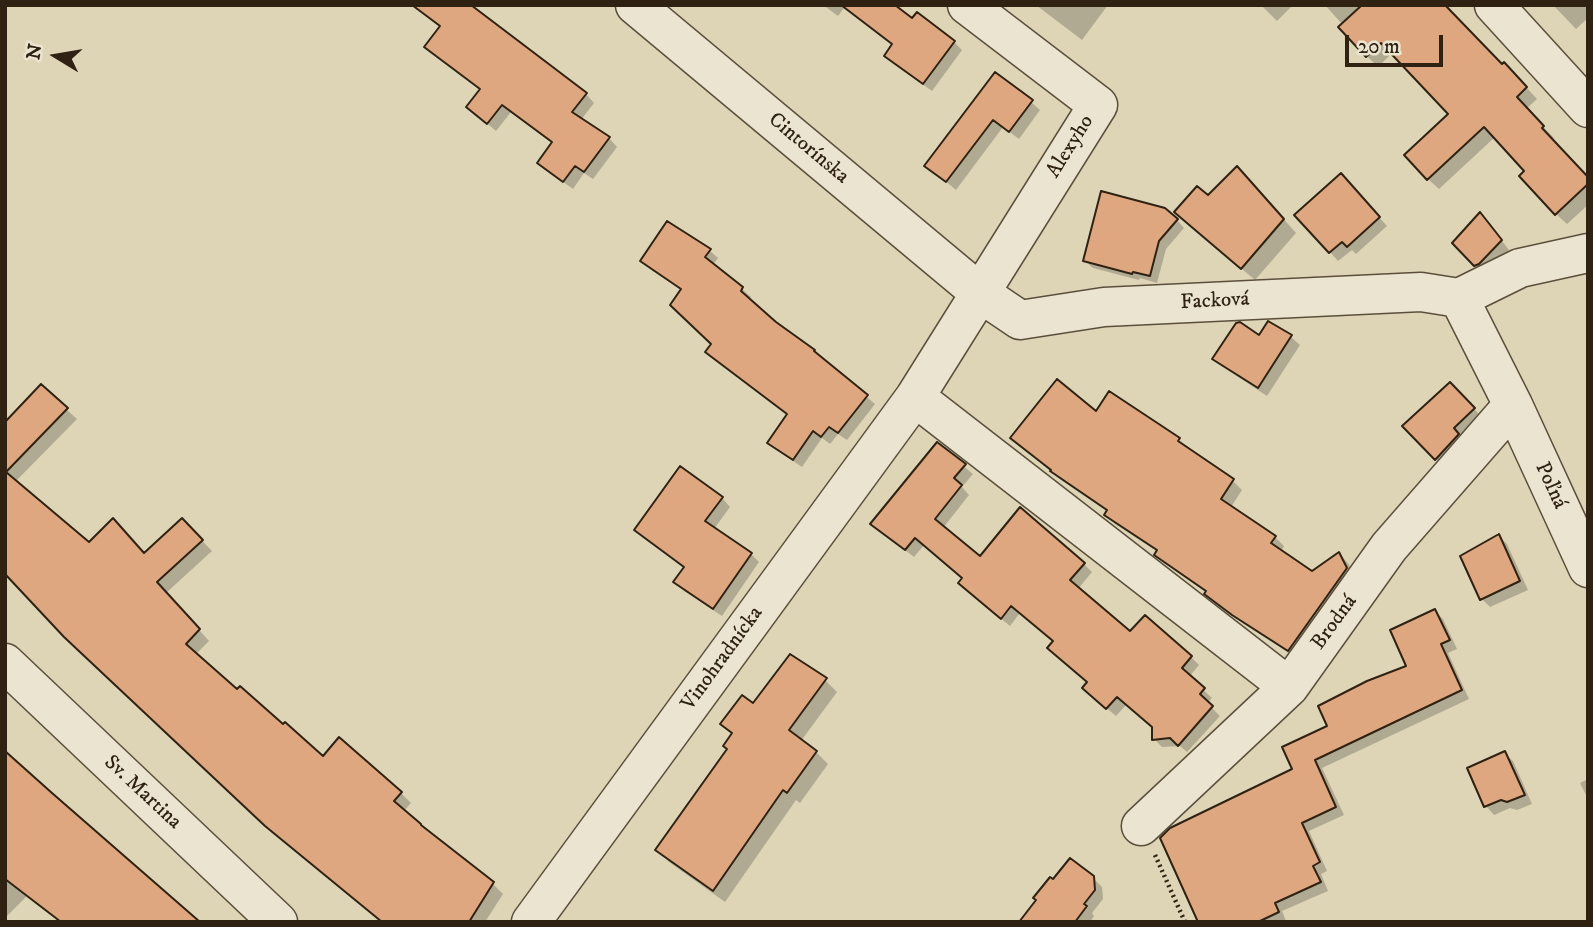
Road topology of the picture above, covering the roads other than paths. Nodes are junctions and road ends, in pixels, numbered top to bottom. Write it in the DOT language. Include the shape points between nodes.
graph roads {
  1 [pos="635,5"];
  2 [pos="967,5"];
  3 [pos="1494,5"];
  4 [pos="1588,108"];
  5 [pos="1588,253"];
  6 [pos="980,293"];
  7 [pos="1459,298"];
  8 [pos="915,397"];
  9 [pos="1513,405"];
  10 [pos="1588,568"];
  11 [pos="5,663"];
  12 [pos="1289,687"];
  13 [pos="1142,826"];
  14 [pos="278,922"];
  15 [pos="531,922"];
  1 -- 6 [label="street, Cintorínska"];
  2 -- 6 [label="street, Alexyho" via="1098,105"];
  3 -- 4 [label="street"];
  5 -- 7 [label="street" via="1520,268"];
  6 -- 7 [label="street, Facková" via="1020,320 1104,307 1421,292"];
  6 -- 8 [label="street, Vinohradnícka"];
  7 -- 9 [label="street, Poľná"];
  8 -- 12 [label="street"];
  8 -- 15 [label="street, Vinohradnícka"];
  9 -- 10 [label="street, Poľná"];
  9 -- 12 [label="street, Brodná" via="1389,547"];
  11 -- 14 [label="street, Sv. Martina"];
  12 -- 13 [label="street, Brodná"];
}
